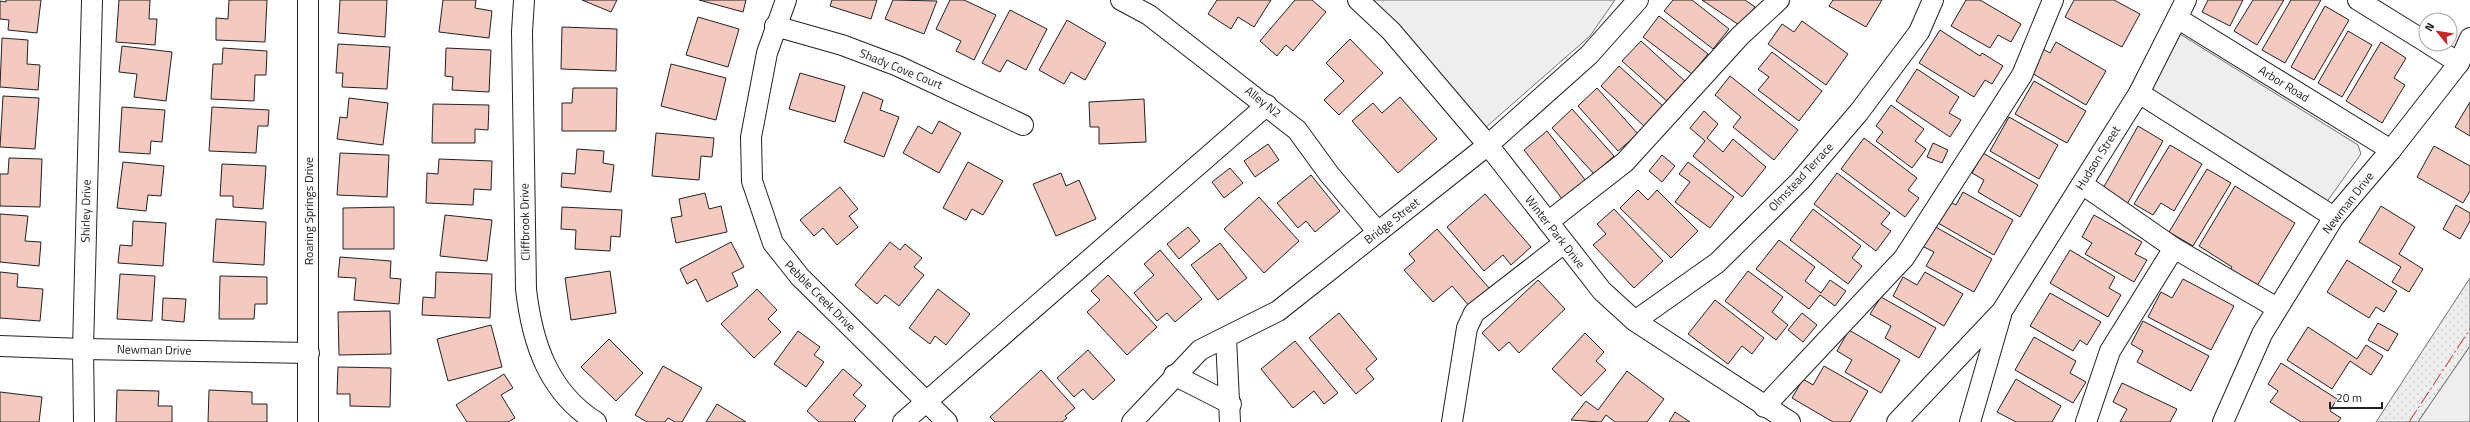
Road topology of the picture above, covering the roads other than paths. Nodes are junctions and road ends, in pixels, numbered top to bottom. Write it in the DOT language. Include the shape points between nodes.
graph roads {
  1 [pos="92,0"];
  2 [pos="308,0"];
  3 [pos="524,0"];
  4 [pos="786,0"];
  5 [pos="1121,0"];
  6 [pos="1358,0"];
  7 [pos="1638,0"];
  8 [pos="1779,0"];
  9 [pos="1933,0"];
  10 [pos="2052,0"];
  11 [pos="2186,0"];
  12 [pos="2358,0"];
  13 [pos="2177,18"];
  14 [pos="775,26"];
  15 [pos="2418,37"];
  16 [pos="2470,38"];
  17 [pos="2442,52"];
  18 [pos="2459,62"];
  19 [pos="2139,93"];
  20 [pos="1267,105"];
  21 [pos="1023,125"];
  22 [pos="1488,145"];
  23 [pos="2391,150"];
  24 [pos="2082,184"];
  25 [pos="2334,217"];
  26 [pos="1548,222"];
  27 [pos="1378,232"];
  28 [pos="1564,243"];
  29 [pos="2174,248"];
  30 [pos="2277,308"];
  31 [pos="2002,311"];
  32 [pos="1635,321"];
  33 [pos="1226,338"];
  34 [pos="0,346"];
  35 [pos="83,350"];
  36 [pos="309,352"];
  37 [pos="1174,375"];
  38 [pos="927,400"];
  39 [pos="1764,407"];
  40 [pos="1230,413"];
  41 [pos="84,422"];
  42 [pos="308,422"];
  43 [pos="596,422"];
  44 [pos="903,422"];
  45 [pos="947,422"];
  46 [pos="1132,422"];
  47 [pos="1452,422"];
  48 [pos="1790,422"];
  49 [pos="1897,422"];
  50 [pos="1970,422"];
  51 [pos="2086,422"];
  52 [pos="2223,422"];
  1 -- 35 [label="street, Shirley Drive"];
  2 -- 36 [label="street, Roaring Springs Drive"];
  3 -- 43 [label="street, Cliffbrook Drive" via="522,32 526,289 530,324 551,376 569,399"];
  4 -- 14 [label="street, Pebble Creek Drive"];
  5 -- 20 [label="street, Alley N2" via="1149,14"];
  6 -- 22 [label="street, Winter Park Drive" via="1391,32"];
  7 -- 22 [label="street, Bridge Street" via="1589,55"];
  8 -- 26 [label="street" via="1740,36 1625,162"];
  9 -- 32 [label="street, Olmstead Terrace" via="1919,32 1859,112 1800,181 1718,264"];
  10 -- 39 [label="street" via="2022,75 1904,258"];
  11 -- 13 [label="street, Hudson Street"];
  12 -- 15 [label="street"];
  13 -- 19 [label="street, Hudson Street"];
  13 -- 23 [label="street, Arbor Road"];
  14 -- 21 [label="street, Shady Cove Court" via="898,66"];
  14 -- 38 [label="street, Pebble Creek Drive" via="767,53 751,137 752,181 773,243 800,278"];
  16 -- 18 [label="street, Newman Drive"];
  17 -- 18 [label="street"];
  18 -- 23 [label="street, Newman Drive"];
  19 -- 24 [label="street, Hudson Street"];
  19 -- 25 [label="street"];
  20 -- 27 [label="street, Alley N2" via="1297,130 1329,174"];
  20 -- 38 [label="street"];
  22 -- 26 [label="street, Winter Park Drive"];
  22 -- 27 [label="street, Bridge Street"];
  23 -- 25 [label="street, Newman Drive"];
  24 -- 29 [label="street"];
  24 -- 31 [label="street, Hudson Street"];
  25 -- 30 [label="street, Newman Drive"];
  26 -- 28 [label="street, Winter Park Drive"];
  27 -- 33 [label="street, Bridge Street" via="1278,311"];
  28 -- 32 [label="street, Winter Park Drive" via="1602,291"];
  28 -- 47 [label="street" via="1474,313 1467,328"];
  29 -- 30 [label="street"];
  29 -- 51 [label="street" via="2110,351"];
  30 -- 52 [label="street, Newman Drive" via="2262,334"];
  31 -- 49 [label="street, Hudson Street"];
  31 -- 50 [label="street, Hudson Street"];
  32 -- 39 [label="street, Winter Park Drive"];
  33 -- 37 [label="street, Bridge Street" via="1200,350"];
  33 -- 40 [label="street"];
  34 -- 35 [label="street, Newman Drive"];
  35 -- 36 [label="street, Newman Drive"];
  35 -- 41 [label="street, Shirley Drive"];
  36 -- 42 [label="street, Roaring Springs Drive"];
  37 -- 40 [label="street"];
  37 -- 46 [label="street, Bridge Street"];
  38 -- 44 [label="street"];
  38 -- 45 [label="street, Pebble Creek Drive"];
  39 -- 48 [label="street, Winter Park Drive"];
}
